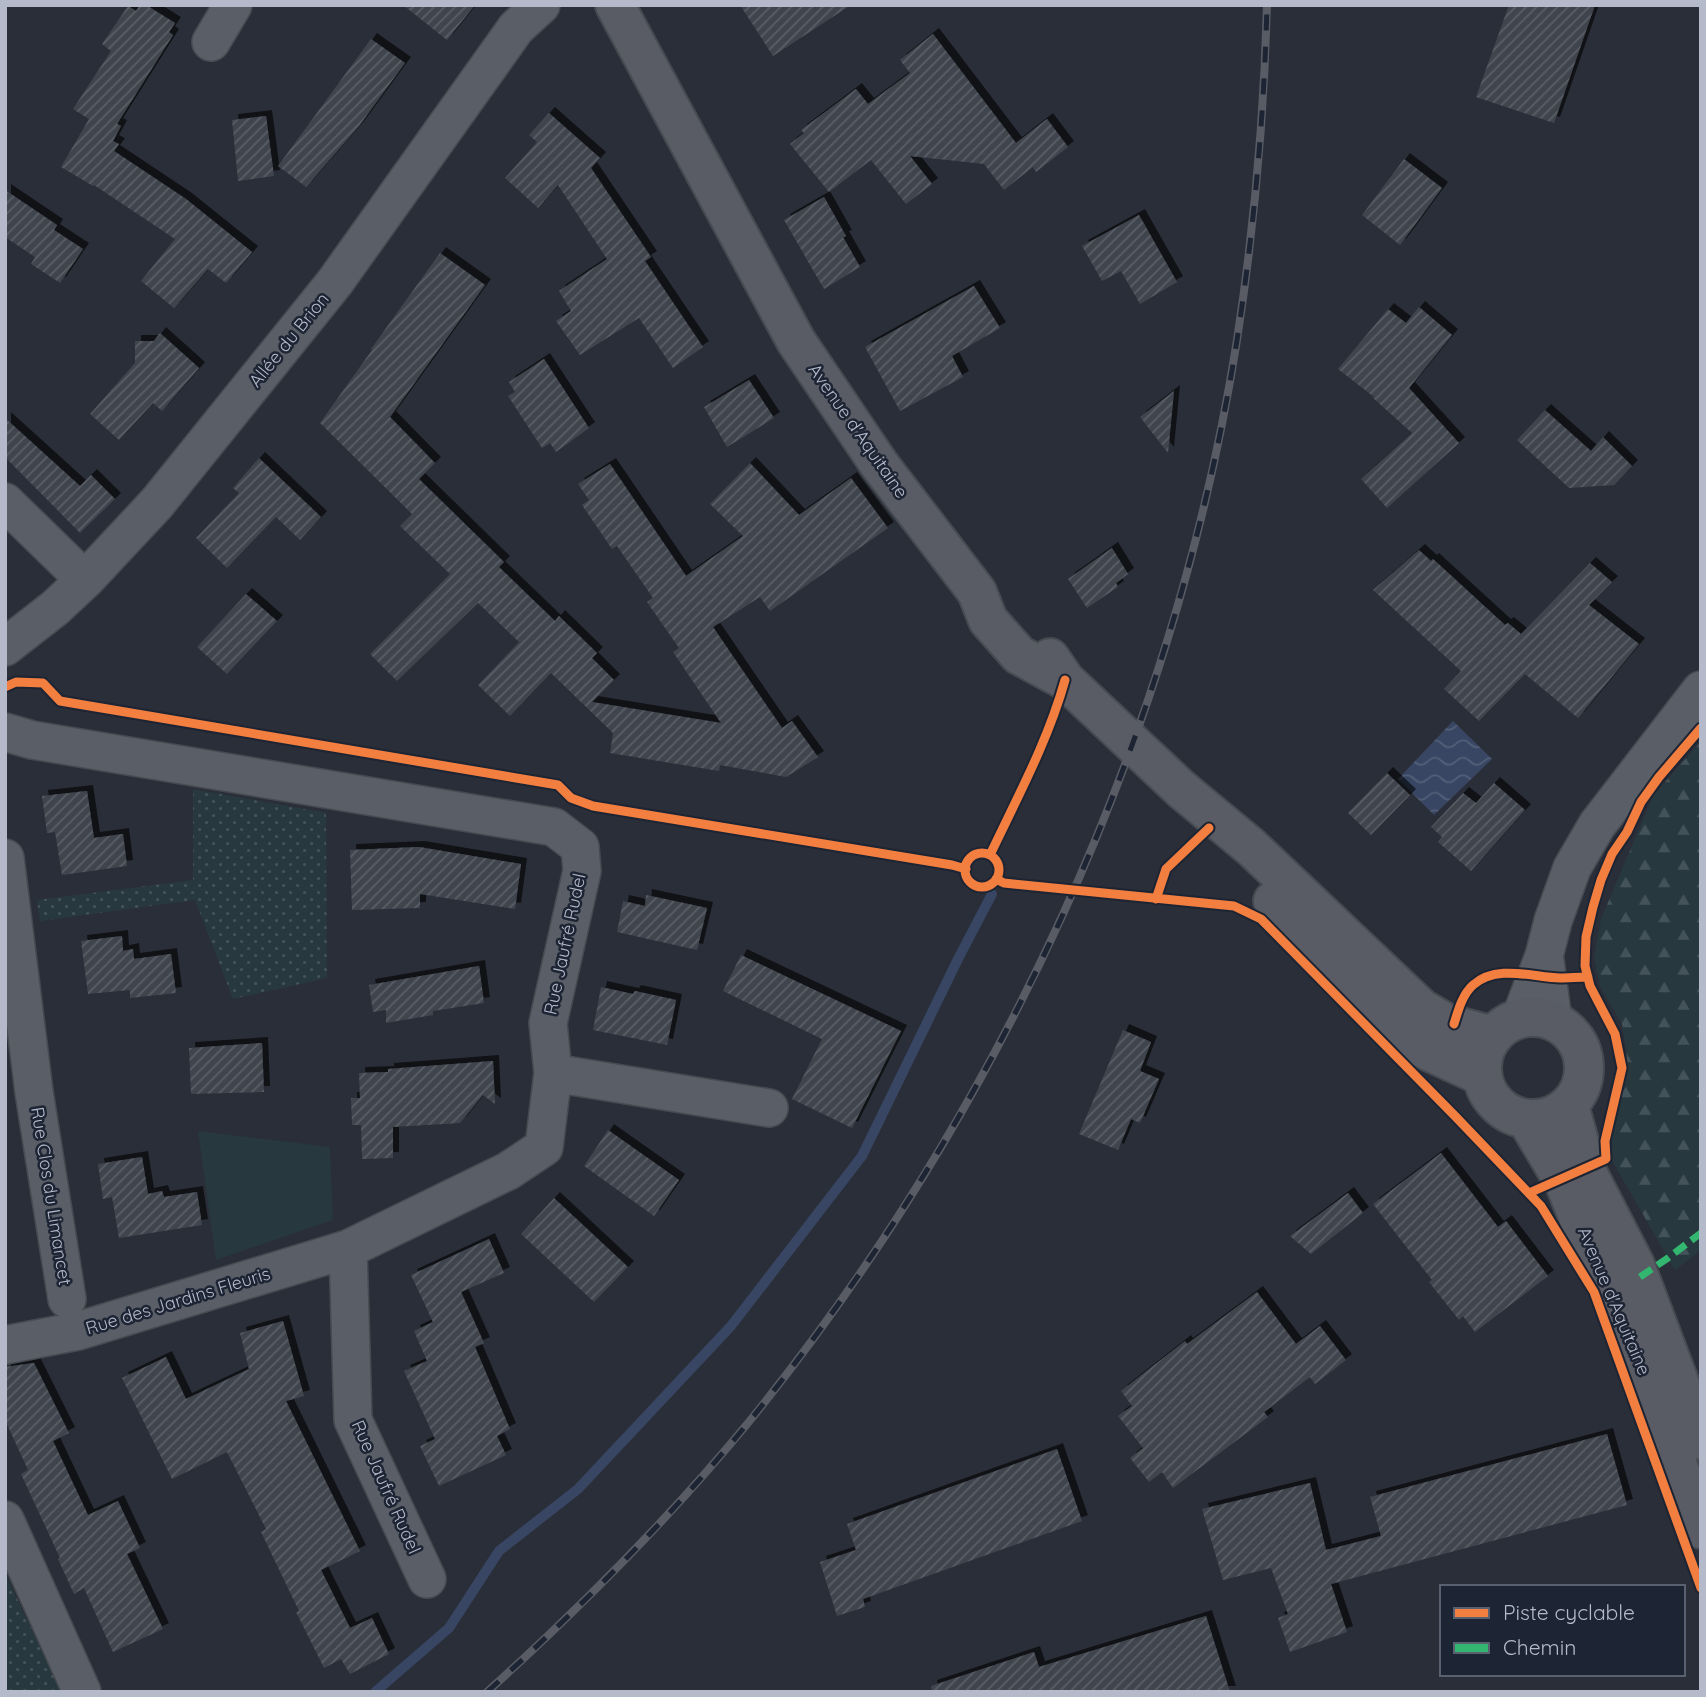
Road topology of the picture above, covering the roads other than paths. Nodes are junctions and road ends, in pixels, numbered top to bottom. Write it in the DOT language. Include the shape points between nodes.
graph roads {
  1 [pos="233,5"];
  2 [pos="541,5"];
  3 [pos="596,5"];
  4 [pos="615,5"];
  5 [pos="211,41"];
  6 [pos="752,261"];
  7 [pos="5,502"];
  8 [pos="85,580"];
  9 [pos="5,647"];
  10 [pos="1701,690"];
  11 [pos="5,732"];
  12 [pos="1181,789"];
  13 [pos="5,858"];
  14 [pos="1522,1025"];
  15 [pos="553,1073"];
  16 [pos="1482,1076"];
  17 [pos="1569,1105"];
  18 [pos="769,1108"];
  19 [pos="1527,1119"];
  20 [pos="348,1249"];
  21 [pos="67,1299"];
  22 [pos="5,1345"];
  23 [pos="1701,1440"];
  24 [pos="5,1520"];
  25 [pos="1701,1529"];
  26 [pos="427,1579"];
  27 [pos="82,1692"];
  1 -- 5 [label="street"];
  2 -- 8 [label="street, Allée du Brion" via="516,28 335,282 158,503"];
  3 -- 6 [label="street, Avenue d'Aquitaine" via="705,202"];
  4 -- 6 [label="street, Avenue d'Aquitaine"];
  6 -- 12 [label="street, Avenue d'Aquitaine" via="796,341 879,464 977,592 988,620 1019,655 1065,680"];
  7 -- 8 [label="street"];
  8 -- 9 [label="street, Allée du Brion"];
  10 -- 14 [label="street" via="1597,825 1572,868"];
  11 -- 15 [label="street, Rue Jaufré Rudel" via="554,827 580,848 582,871 548,1023"];
  12 -- 14 [label="street, Avenue d'Aquitaine" via="1251,848 1422,1009 1446,1023"];
  12 -- 16 [label="street, Avenue d'Aquitaine" via="1235,862 1411,1043"];
  13 -- 21 [label="street, Rue Clos du Limancet" via="34,1092"];
  14 -- 16 [label="street" via="1485,1050"];
  14 -- 17 [label="street" via="1567,1030 1578,1043 1584,1076"];
  15 -- 18 [label="street"];
  15 -- 20 [label="street, Rue Jaufré Rudel" via="544,1147 508,1171"];
  16 -- 19 [label="street" via="1499,1106"];
  17 -- 19 [label="street" via="1542,1119"];
  17 -- 23 [label="street, Avenue d'Aquitaine" via="1588,1174 1635,1265"];
  19 -- 25 [label="street, Avenue d'Aquitaine" via="1565,1184 1621,1309"];
  20 -- 22 [label="street, Rue des Jardins Fleuris" via="78,1331"];
  20 -- 26 [label="street, Rue Jaufré Rudel" via="353,1420"];
  24 -- 27 [label="street"];
}
